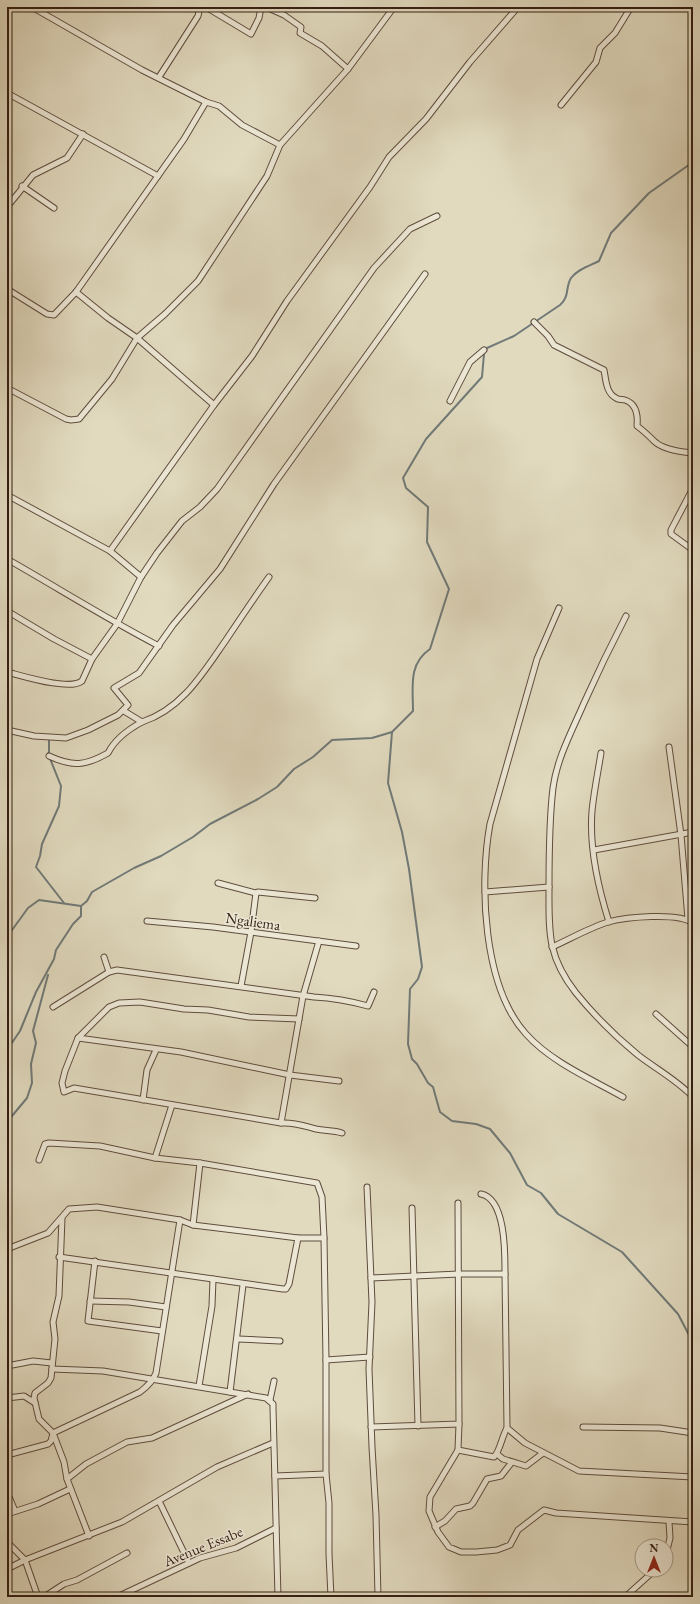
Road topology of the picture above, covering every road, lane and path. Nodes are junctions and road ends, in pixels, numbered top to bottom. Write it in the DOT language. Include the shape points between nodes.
graph roads {
  1 [pos="32,7"];
  2 [pos="261,7"];
  3 [pos="266,7"];
  4 [pos="393,7"];
  5 [pos="518,7"];
  6 [pos="631,7"];
  7 [pos="202,8"];
  8 [pos="348,69"];
  9 [pos="159,77"];
  10 [pos="7,93"];
  11 [pos="206,102"];
  12 [pos="561,105"];
  13 [pos="83,134"];
  14 [pos="280,145"];
  15 [pos="158,176"];
  16 [pos="22,186"];
  17 [pos="7,206"];
  18 [pos="54,208"];
  19 [pos="437,216"];
  20 [pos="425,274"];
  21 [pos="7,289"];
  22 [pos="76,292"];
  23 [pos="534,322"];
  24 [pos="137,338"];
  25 [pos="484,350"];
  26 [pos="7,388"];
  27 [pos="450,401"];
  28 [pos="214,405"];
  29 [pos="693,453"];
  30 [pos="693,488"];
  31 [pos="7,495"];
  32 [pos="693,550"];
  33 [pos="110,551"];
  34 [pos="7,559"];
  35 [pos="141,576"];
  36 [pos="269,577"];
  37 [pos="560,608"];
  38 [pos="7,611"];
  39 [pos="626,616"];
  40 [pos="117,624"];
  41 [pos="159,646"];
  42 [pos="92,659"];
  43 [pos="7,672"];
  44 [pos="124,711"];
  45 [pos="142,722"];
  46 [pos="7,730"];
  47 [pos="669,747"];
  48 [pos="601,753"];
  49 [pos="49,756"];
  50 [pos="693,832"];
  51 [pos="681,834"];
  52 [pos="594,850"];
  53 [pos="218,883"];
  54 [pos="549,887"];
  55 [pos="485,892"];
  56 [pos="256,893"];
  57 [pos="315,898"];
  58 [pos="147,921"];
  59 [pos="691,921"];
  60 [pos="609,922"];
  61 [pos="251,932"];
  62 [pos="319,941"];
  63 [pos="356,946"];
  64 [pos="552,946"];
  65 [pos="104,957"];
  66 [pos="109,972"];
  67 [pos="241,986"];
  68 [pos="374,992"];
  69 [pos="303,996"];
  70 [pos="53,1007"];
  71 [pos="656,1014"];
  72 [pos="299,1019"];
  73 [pos="78,1038"];
  74 [pos="693,1047"];
  75 [pos="156,1050"];
  76 [pos="290,1075"];
  77 [pos="339,1081"];
  78 [pos="623,1097"];
  79 [pos="693,1097"];
  80 [pos="143,1100"];
  81 [pos="172,1105"];
  82 [pos="281,1123"];
  83 [pos="342,1133"];
  84 [pos="155,1158"];
  85 [pos="39,1160"];
  86 [pos="200,1163"];
  87 [pos="367,1187"];
  88 [pos="481,1194"];
  89 [pos="458,1203"];
  90 [pos="412,1208"];
  91 [pos="62,1217"];
  92 [pos="180,1220"];
  93 [pos="193,1225"];
  94 [pos="298,1238"];
  95 [pos="324,1238"];
  96 [pos="7,1249"];
  97 [pos="59,1257"];
  98 [pos="95,1262"];
  99 [pos="171,1274"];
  100 [pos="459,1274"];
  101 [pos="505,1274"];
  102 [pos="414,1276"];
  103 [pos="371,1278"];
  104 [pos="213,1279"];
  105 [pos="243,1284"];
  106 [pos="90,1301"];
  107 [pos="166,1307"];
  108 [pos="162,1331"];
  109 [pos="238,1339"];
  110 [pos="280,1341"];
  111 [pos="370,1358"];
  112 [pos="326,1360"];
  113 [pos="7,1366"];
  114 [pos="52,1366"];
  115 [pos="154,1378"];
  116 [pos="274,1381"];
  117 [pos="199,1386"];
  118 [pos="230,1392"];
  119 [pos="248,1394"];
  120 [pos="7,1398"];
  121 [pos="270,1400"];
  122 [pos="35,1403"];
  123 [pos="460,1424"];
  124 [pos="418,1426"];
  125 [pos="371,1427"];
  126 [pos="583,1427"];
  127 [pos="507,1428"];
  128 [pos="53,1433"];
  129 [pos="693,1433"];
  130 [pos="273,1443"];
  131 [pos="458,1450"];
  132 [pos="543,1453"];
  133 [pos="497,1454"];
  134 [pos="7,1456"];
  135 [pos="512,1462"];
  136 [pos="326,1474"];
  137 [pos="276,1476"];
  138 [pos="693,1477"];
  139 [pos="67,1479"];
  140 [pos="70,1489"];
  141 [pos="7,1492"];
  142 [pos="159,1502"];
  143 [pos="15,1512"];
  144 [pos="7,1514"];
  145 [pos="669,1522"];
  146 [pos="693,1522"];
  147 [pos="436,1527"];
  148 [pos="276,1528"];
  149 [pos="89,1536"];
  150 [pos="670,1538"];
  151 [pos="7,1542"];
  152 [pos="127,1553"];
  153 [pos="25,1560"];
  154 [pos="189,1563"];
  155 [pos="7,1569"];
  156 [pos="646,1578"];
  157 [pos="38,1597"];
  158 [pos="44,1597"];
  159 [pos="117,1597"];
  160 [pos="278,1597"];
  161 [pos="331,1597"];
  162 [pos="378,1597"];
  163 [pos="625,1597"];
  1 -- 9 [label="street" via="142,70"];
  2 -- 7 [label="street" via="251,34"];
  3 -- 8 [label="street" via="292,20 301,27 300,33 322,46"];
  4 -- 8 [label="street"];
  5 -- 28 [label="street" via="470,62 426,119 389,157 287,301 252,356"];
  6 -- 12 [label="street" via="615,33 601,46 596,62"];
  7 -- 9 [label="street"];
  8 -- 14 [label="street"];
  9 -- 11 [label="street"];
  10 -- 13 [label="street"];
  11 -- 14 [label="street" via="219,106 242,125"];
  11 -- 15 [label="street" via="184,140"];
  13 -- 15 [label="street"];
  13 -- 16 [label="street" via="67,158 33,175"];
  14 -- 24 [label="street" via="267,176 198,281"];
  15 -- 22 [label="street"];
  16 -- 17 [label="street"];
  16 -- 18 [label="street"];
  19 -- 35 [label="street" via="410,229 374,268 217,488 182,522"];
  20 -- 41 [label="street" via="274,484 220,569 173,625"];
  21 -- 22 [label="street" via="50,315"];
  22 -- 24 [label="street"];
  23 -- 29 [label="street" via="554,345 604,370 607,388 616,398 626,400 635,408 638,415 637,426 654,442 681,453"];
  24 -- 26 [label="street" via="112,379 79,419 66,419"];
  24 -- 28 [label="street"];
  25 -- 27 [label="street" via="470,362"];
  28 -- 33 [label="street"];
  30 -- 32 [label="street" via="671,534"];
  31 -- 33 [label="street"];
  33 -- 35 [label="street"];
  34 -- 40 [label="street"];
  35 -- 40 [label="street"];
  36 -- 45 [label="street" via="196,684 175,705"];
  37 -- 55 [label="street" via="537,659 490,824 485,848"];
  38 -- 42 [label="street"];
  39 -- 54 [label="street" via="572,728 557,771 549,848"];
  40 -- 41 [label="street"];
  40 -- 42 [label="street"];
  41 -- 44 [label="street" via="139,673 114,688 128,705"];
  42 -- 43 [label="street" via="82,681 73,685"];
  44 -- 45 [label="street"];
  44 -- 46 [label="street" via="88,730 66,738 34,736"];
  45 -- 49 [label="street" via="126,732 112,745 108,753 94,760 73,765"];
  47 -- 51 [label="street"];
  48 -- 52 [label="street" via="592,811"];
  50 -- 51 [label="street"];
  51 -- 52 [label="street"];
  51 -- 59 [label="street"];
  52 -- 60 [label="street" via="599,885"];
  53 -- 56 [label="street"];
  54 -- 55 [label="street"];
  54 -- 64 [label="street"];
  55 -- 78 [label="street" via="491,957 501,994 512,1015 526,1034 544,1050"];
  56 -- 57 [label="street"];
  56 -- 61 [label="street"];
  58 -- 61 [label="street, Ngaliema"];
  59 -- 60 [label="street" via="653,917"];
  60 -- 64 [label="street"];
  61 -- 62 [label="street, Ngaliema"];
  61 -- 67 [label="street"];
  62 -- 63 [label="street, Ngaliema"];
  62 -- 69 [label="street"];
  64 -- 79 [label="street" via="562,973 576,993 638,1054"];
  65 -- 66 [label="street"];
  66 -- 67 [label="street" via="117,970"];
  66 -- 70 [label="street"];
  67 -- 69 [label="street"];
  68 -- 69 [label="street" via="368,1006 335,998"];
  69 -- 72 [label="street"];
  71 -- 74 [label="street"];
  72 -- 73 [label="street" via="249,1017 140,1002 120,1003 109,1007"];
  72 -- 76 [label="street"];
  73 -- 75 [label="street"];
  73 -- 80 [label="street" via="65,1071 62,1083 64,1092 74,1088"];
  75 -- 76 [label="street" via="212,1058"];
  75 -- 80 [label="street" via="147,1070"];
  76 -- 77 [label="street"];
  76 -- 82 [label="street"];
  80 -- 81 [label="street"];
  81 -- 82 [label="street"];
  81 -- 84 [label="street"];
  82 -- 83 [label="street" via="296,1122"];
  84 -- 85 [label="street" via="100,1146 49,1143 45,1144"];
  84 -- 86 [label="street"];
  86 -- 93 [label="street"];
  86 -- 95 [label="street" via="317,1184 322,1197"];
  87 -- 103 [label="street"];
  88 -- 101 [label="street" via="489,1196 494,1201 498,1212 504,1239"];
  89 -- 100 [label="street"];
  90 -- 102 [label="street"];
  91 -- 92 [label="street" via="69,1209 91,1207"];
  91 -- 96 [label="street" via="53,1229 43,1236"];
  91 -- 97 [label="street"];
  92 -- 93 [label="street"];
  92 -- 99 [label="street"];
  93 -- 94 [label="street"];
  94 -- 95 [label="street"];
  94 -- 105 [label="street" via="286,1289"];
  95 -- 112 [label="street"];
  97 -- 98 [label="street"];
  97 -- 114 [label="street" via="59,1296 53,1322 55,1340"];
  98 -- 99 [label="street"];
  98 -- 106 [label="street"];
  99 -- 104 [label="street"];
  99 -- 107 [label="street"];
  100 -- 101 [label="street"];
  100 -- 102 [label="street"];
  100 -- 123 [label="street"];
  101 -- 127 [label="street"];
  102 -- 103 [label="street"];
  102 -- 124 [label="street"];
  103 -- 111 [label="street"];
  104 -- 105 [label="street"];
  104 -- 117 [label="street" via="212,1306"];
  105 -- 109 [label="street"];
  106 -- 107 [label="street" via="129,1302"];
  106 -- 108 [label="street" via="88,1321"];
  107 -- 108 [label="street"];
  108 -- 115 [label="street"];
  109 -- 110 [label="street"];
  109 -- 118 [label="street"];
  111 -- 112 [label="street"];
  111 -- 125 [label="street"];
  112 -- 136 [label="street"];
  113 -- 114 [label="street" via="34,1361"];
  114 -- 115 [label="street"];
  114 -- 122 [label="street" via="48,1383 35,1392"];
  115 -- 117 [label="street"];
  115 -- 128 [label="street" via="140,1392"];
  116 -- 121 [label="street"];
  117 -- 118 [label="street"];
  118 -- 119 [label="street"];
  119 -- 121 [label="street"];
  119 -- 139 [label="street" via="152,1438 127,1442 86,1464"];
  120 -- 122 [label="street" via="24,1396"];
  121 -- 130 [label="street" via="273,1404"];
  122 -- 128 [label="street" via="39,1419"];
  123 -- 124 [label="street"];
  123 -- 131 [label="street"];
  124 -- 125 [label="street"];
  125 -- 162 [label="street"];
  126 -- 129 [label="street" via="660,1428"];
  127 -- 132 [label="street" via="524,1443"];
  127 -- 133 [label="street" via="501,1437"];
  128 -- 134 [label="street" via="48,1444"];
  128 -- 139 [label="street" via="64,1462"];
  130 -- 137 [label="street"];
  130 -- 142 [label="street" via="217,1467"];
  131 -- 133 [label="street" via="488,1456"];
  131 -- 147 [label="street" via="430,1497 429,1511"];
  132 -- 135 [label="street" via="526,1466"];
  132 -- 138 [label="street" via="586,1473"];
  133 -- 135 [label="street"];
  135 -- 147 [label="street" via="501,1476 487,1479 470,1506 456,1509"];
  136 -- 137 [label="street"];
  136 -- 161 [label="street"];
  137 -- 148 [label="street"];
  139 -- 140 [label="street"];
  140 -- 143 [label="street"];
  140 -- 149 [label="street"];
  141 -- 143 [label="street"];
  142 -- 149 [label="street"];
  142 -- 154 [label="street"];
  143 -- 144 [label="street"];
  145 -- 146 [label="street"];
  145 -- 147 [label="street" via="544,1510 518,1530 510,1545 497,1550 476,1552 461,1552 449,1547"];
  145 -- 150 [label="street"];
  148 -- 154 [label="street, Avenue Essabe" via="236,1548"];
  148 -- 160 [label="street"];
  149 -- 153 [label="street"];
  151 -- 153 [label="street"];
  152 -- 158 [label="street" via="77,1580 64,1584"];
  153 -- 155 [label="street"];
  153 -- 157 [label="street"];
  154 -- 159 [label="street, Avenue Essabe"];
  156 -- 163 [label="street"];
}
